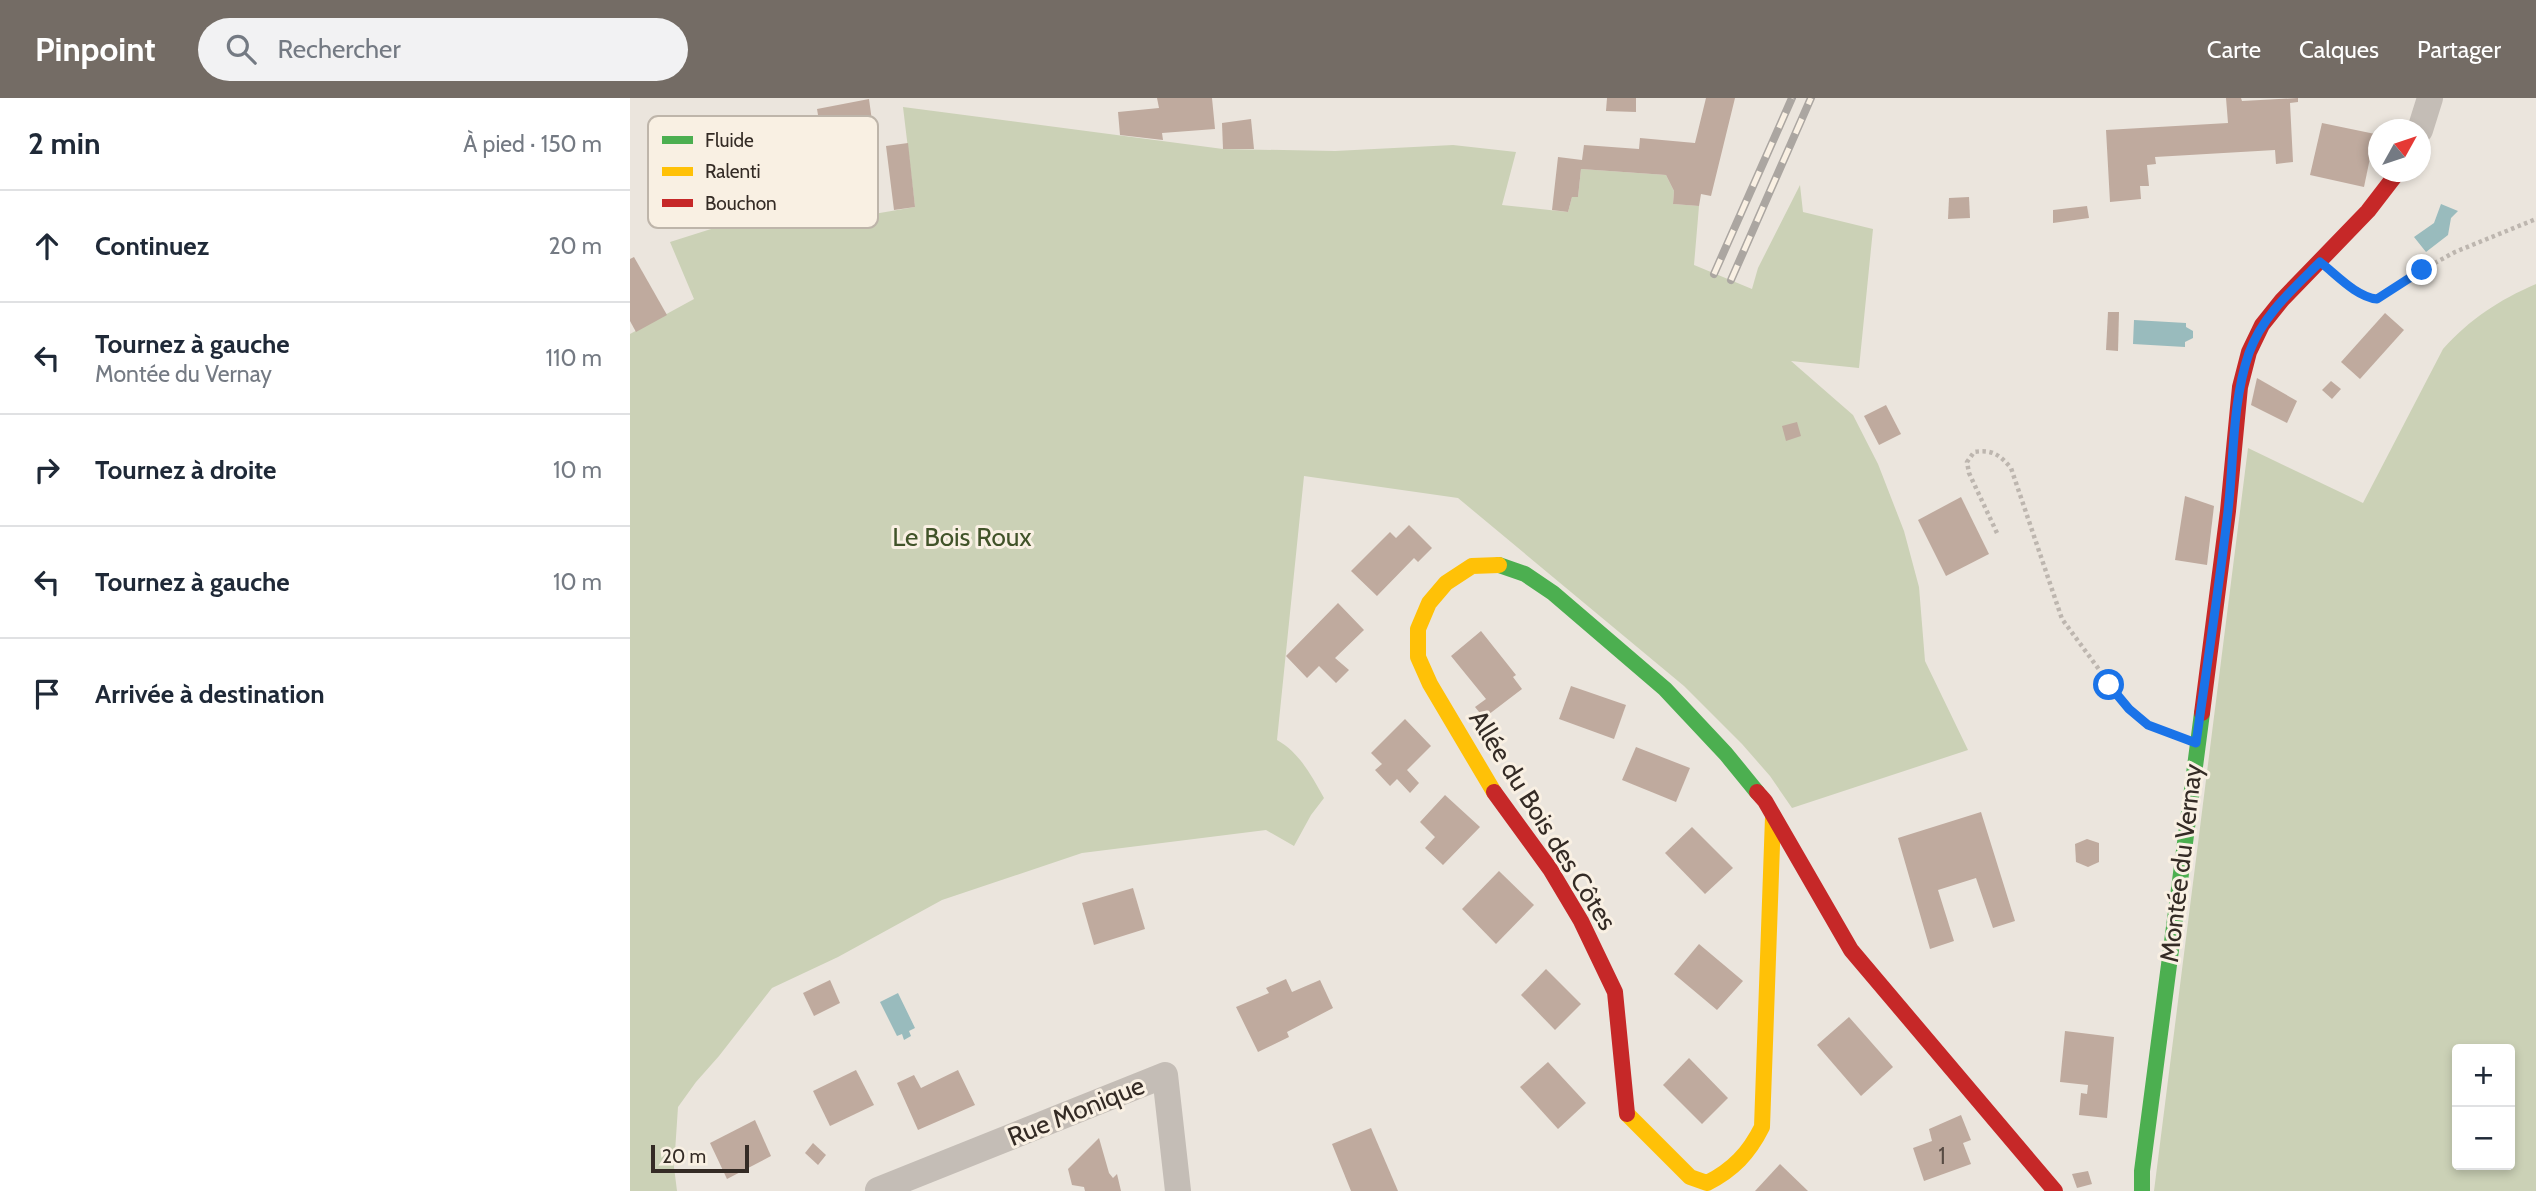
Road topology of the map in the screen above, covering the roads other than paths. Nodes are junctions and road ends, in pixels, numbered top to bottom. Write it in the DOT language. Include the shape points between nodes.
graph roads {
  1 [pos="2430,98"];
  2 [pos="2423,119"];
  3 [pos="2390,182"];
  4 [pos="1773,817"];
  5 [pos="878,1191"];
  6 [pos="1178,1191"];
  7 [pos="2055,1191"];
  8 [pos="2142,1191"];
  1 -- 2 [label="street"];
  3 -- 8 [label="street, Montée du Vernay" via="2262,325 2240,387"];
  4 -- 4 [label="street, Allée du Bois des Côtes" via="1726,754 1665,689 1525,574 1496,564 1472,566 1446,583 1429,603 1418,629 1418,657 1430,684 1483,776 1550,869 1611,981 1627,1115 1690,1177 1707,1183 1741,1162 1762,1127"];
  4 -- 7 [label="street, Allée du Bois des Côtes" via="1851,950"];
  5 -- 6 [label="street, Rue Monique" via="1165,1075"];
}
